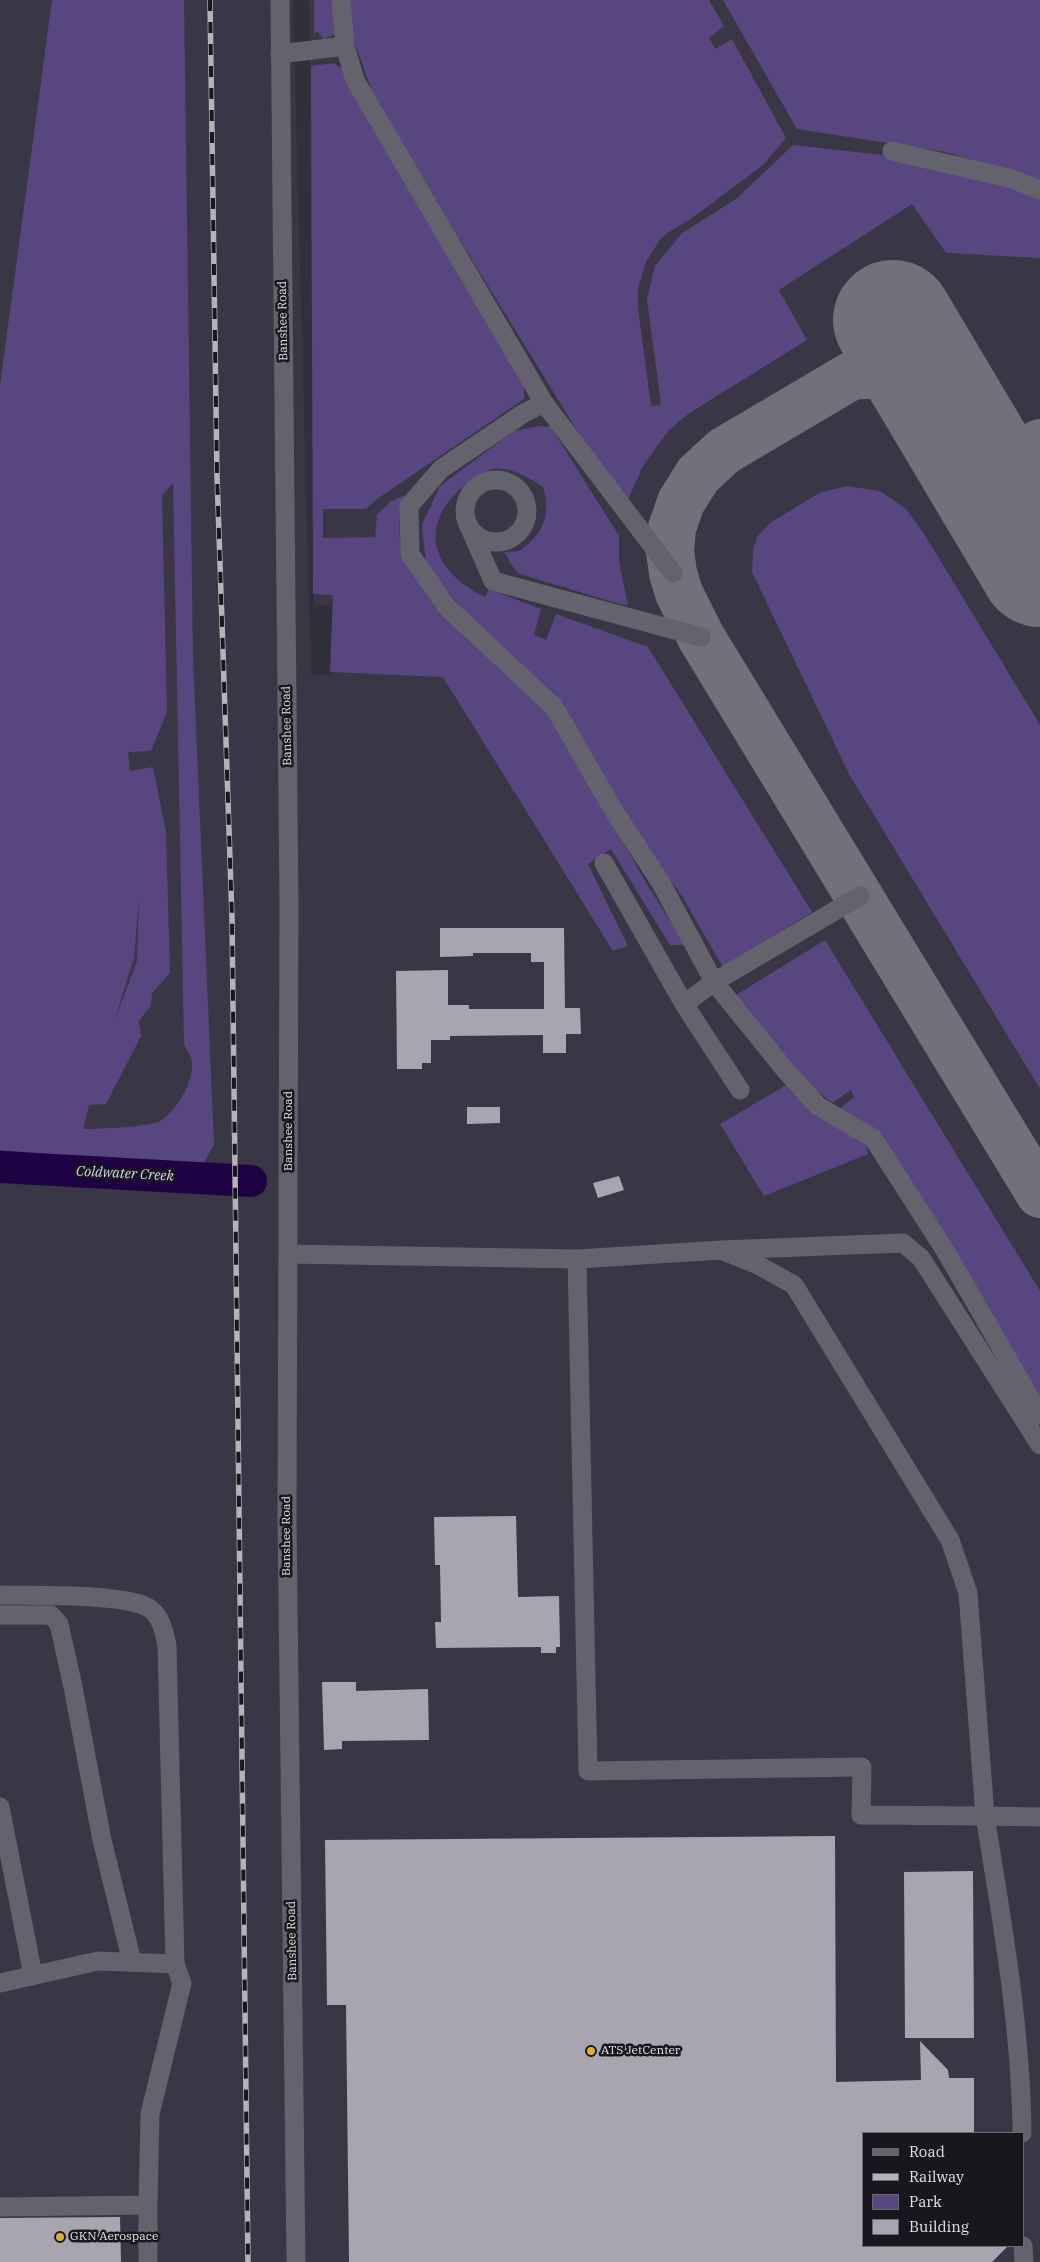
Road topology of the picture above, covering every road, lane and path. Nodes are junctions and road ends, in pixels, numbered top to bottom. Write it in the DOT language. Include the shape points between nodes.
graph roads {
  1 [pos="280,0"];
  2 [pos="341,0"];
  3 [pos="345,46"];
  4 [pos="280,54"];
  5 [pos="892,151"];
  6 [pos="1040,190"];
  7 [pos="544,403"];
  8 [pos="469,526"];
  9 [pos="673,573"];
  10 [pos="702,637"];
  11 [pos="604,863"];
  12 [pos="860,896"];
  13 [pos="714,982"];
  14 [pos="684,1004"];
  15 [pos="740,1090"];
  16 [pos="721,1250"];
  17 [pos="288,1254"];
  18 [pos="577,1259"];
  19 [pos="1040,1415"];
  20 [pos="1040,1446"];
  21 [pos="0,1595"];
  22 [pos="0,1615"];
  23 [pos="0,1807"];
  24 [pos="985,1816"];
  25 [pos="1040,1817"];
  26 [pos="132,1962"];
  27 [pos="175,1964"];
  28 [pos="33,1975"];
  29 [pos="0,1982"];
  30 [pos="1022,2132"];
  31 [pos="148,2205"];
  32 [pos="0,2207"];
  33 [pos="1023,2247"];
  34 [pos="148,2262"];
  35 [pos="296,2262"];
  36 [pos="1024,2262"];
  1 -- 4 [label="street, Banshee Road"];
  2 -- 3 [label="street"];
  3 -- 4 [label="street"];
  3 -- 7 [label="street" via="355,80"];
  4 -- 17 [label="street, Banshee Road" via="290,902"];
  5 -- 6 [label="street" via="1009,178"];
  7 -- 9 [label="street"];
  7 -- 13 [label="street" via="442,469 409,506 410,554 447,608 554,707 661,884"];
  8 -- 10 [label="street" via="493,581"];
  11 -- 14 [label="street"];
  12 -- 13 [label="street"];
  13 -- 14 [label="street"];
  13 -- 19 [label="street" via="818,1106 873,1138 946,1252"];
  14 -- 15 [label="street"];
  16 -- 18 [label="street"];
  16 -- 20 [label="street" via="903,1243 922,1258"];
  16 -- 24 [label="street" via="794,1285 950,1540 968,1593"];
  17 -- 18 [label="street"];
  17 -- 35 [label="street, Banshee Road" via="287,1518"];
  18 -- 24 [label="street" via="588,1771 862,1768 861,1815"];
  21 -- 27 [label="street" via="106,1598 131,1602 149,1608 163,1626 167,1646"];
  22 -- 26 [label="street" via="51,1615 58,1624 102,1840"];
  23 -- 28 [label="street"];
  24 -- 25 [label="street"];
  24 -- 30 [label="street" via="1008,1953 1022,2097"];
  26 -- 27 [label="street"];
  26 -- 28 [label="street" via="98,1961"];
  27 -- 31 [label="street" via="182,1982 150,2114"];
  28 -- 29 [label="street"];
  31 -- 32 [label="street"];
  31 -- 34 [label="street"];
  33 -- 36 [label="street"];
}
